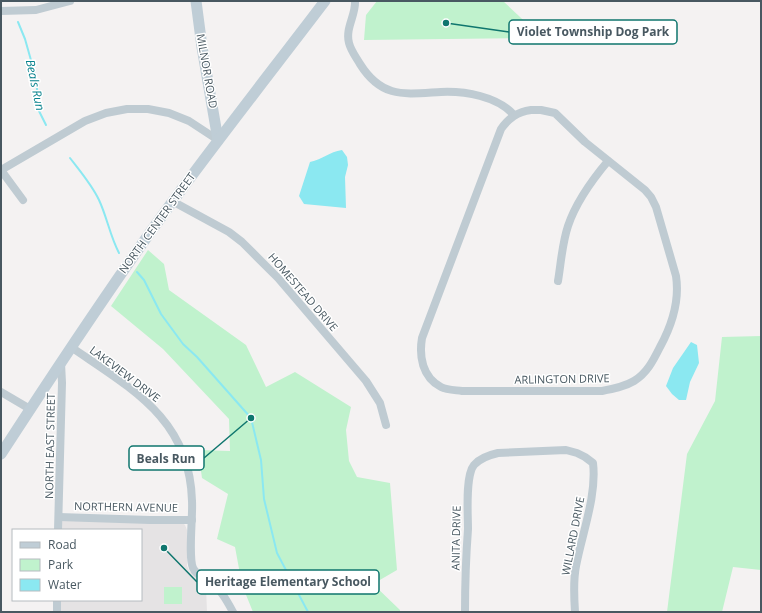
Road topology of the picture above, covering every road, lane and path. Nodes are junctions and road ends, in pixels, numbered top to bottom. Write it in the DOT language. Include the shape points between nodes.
graph roads {
  1 [pos="70,1"];
  2 [pos="196,1"];
  3 [pos="326,1"];
  4 [pos="355,1"];
  5 [pos="1,11"];
  6 [pos="514,115"];
  7 [pos="218,140"];
  8 [pos="608,161"];
  9 [pos="1,170"];
  10 [pos="23,200"];
  11 [pos="172,201"];
  12 [pos="558,281"];
  13 [pos="71,347"];
  14 [pos="61,363"];
  15 [pos="1,392"];
  16 [pos="30,409"];
  17 [pos="386,425"];
  18 [pos="1,454"];
  19 [pos="473,466"];
  20 [pos="59,516"];
  21 [pos="192,520"];
  22 [pos="58,529"];
  23 [pos="57,601"];
  24 [pos="56,612"];
  25 [pos="233,612"];
  26 [pos="465,612"];
  27 [pos="575,612"];
  1 -- 5 [label="street" via="36,10"];
  2 -- 7 [label="main road, MILNOR ROAD"];
  3 -- 7 [label="main road, NORTH CENTER STREET"];
  4 -- 6 [label="street" via="348,34 349,43 365,72 378,84 390,90 409,94 472,94 502,104"];
  6 -- 8 [label="street, ARLINGTON DRIVE" via="531,110 555,114"];
  6 -- 8 [label="street, ARLINGTON DRIVE" via="501,129 422,338 422,363 426,372 441,387 462,390 602,391 629,384 642,375 652,363 672,321 677,295 676,276 651,197 634,180"];
  7 -- 9 [label="street" via="169,113 127,109 106,113 86,121"];
  7 -- 11 [label="main road, NORTH CENTER STREET"];
  8 -- 12 [label="street" via="587,187 568,226"];
  9 -- 10 [label="street"];
  11 -- 13 [label="main road, NORTH CENTER STREET"];
  11 -- 17 [label="street, HOMESTEAD DRIVE" via="229,232 278,278 366,381 380,403"];
  13 -- 14 [label="main road, NORTH CENTER STREET"];
  13 -- 21 [label="street, LAKEVIEW DRIVE" via="151,405 165,421 177,439 186,460 191,480"];
  14 -- 16 [label="main road, NORTH CENTER STREET"];
  14 -- 20 [label="street, NORTH EAST STREET"];
  15 -- 16 [label="street"];
  16 -- 18 [label="main road, NORTH CENTER STREET"];
  19 -- 26 [label="street, ANITA DRIVE" via="467,496"];
  19 -- 27 [label="street, WILLARD DRIVE" via="489,455 498,453 555,450 577,453 593,463 592,492 576,568"];
  20 -- 21 [label="street, NORTHERN AVENUE"];
  20 -- 22 [label="street, NORTH EAST STREET"];
  21 -- 25 [label="street, LAKEVIEW DRIVE" via="193,568 200,576 210,581"];
  23 -- 24 [label="street"];
}
